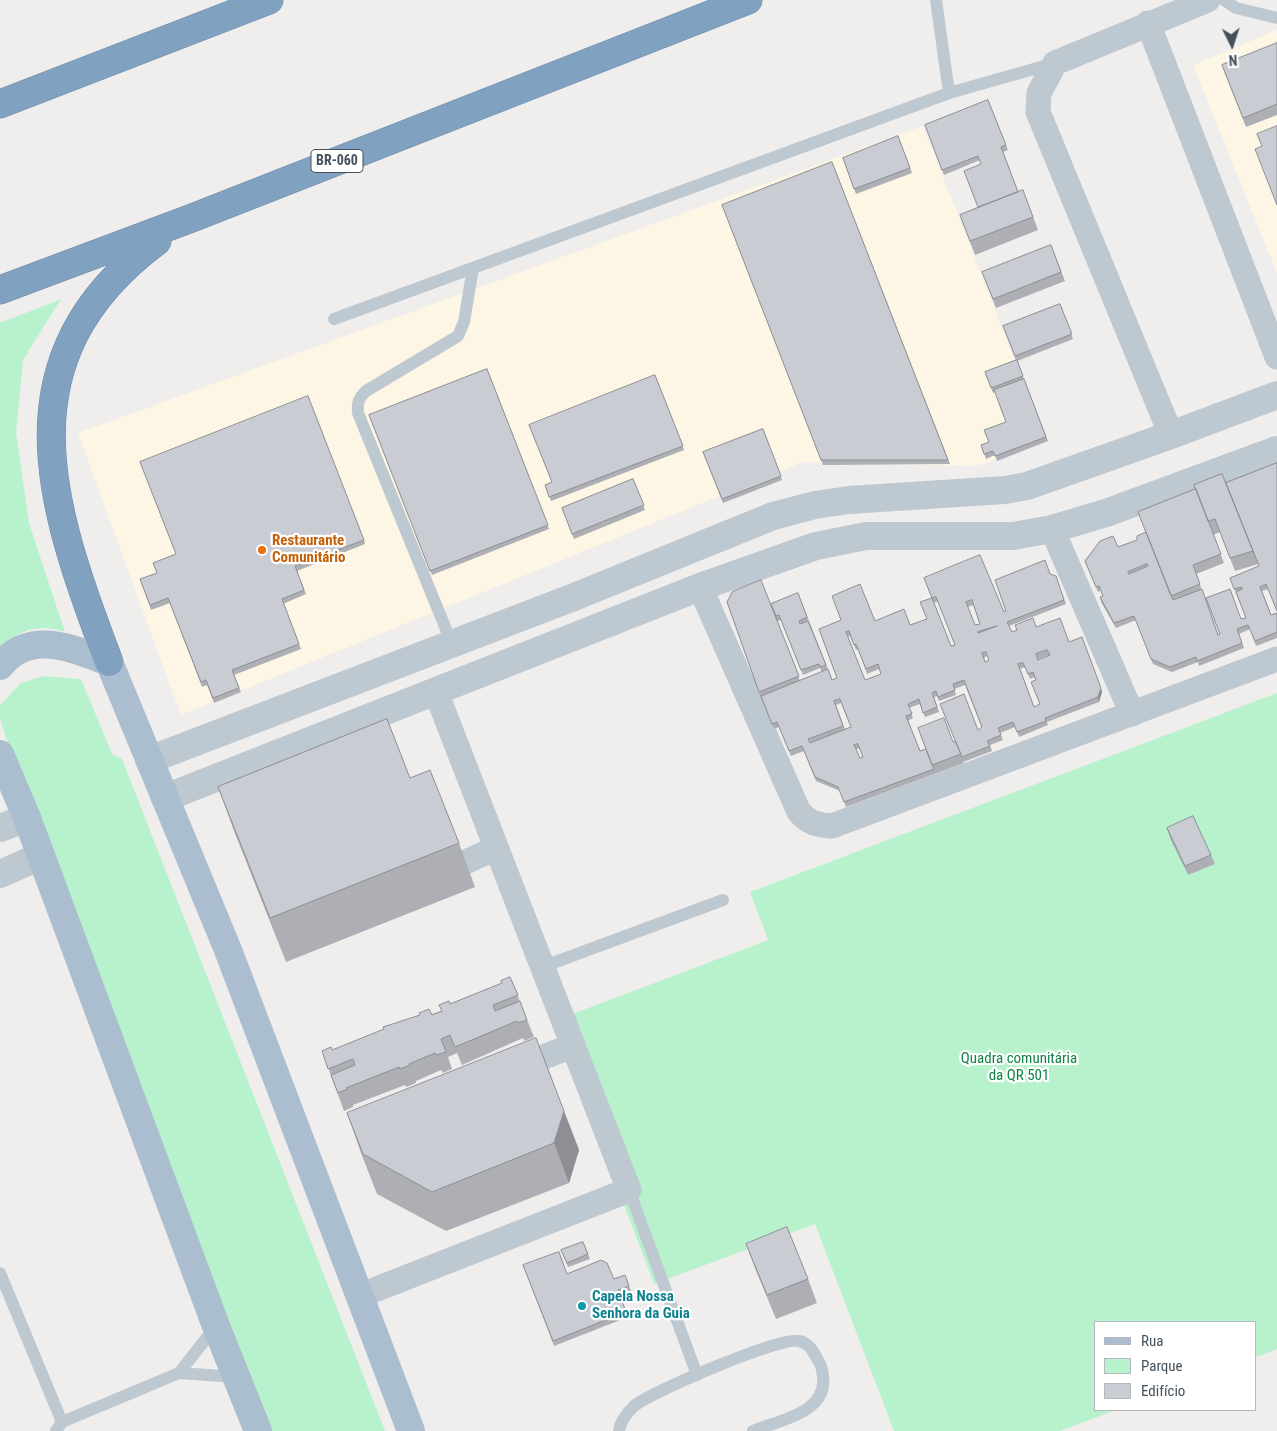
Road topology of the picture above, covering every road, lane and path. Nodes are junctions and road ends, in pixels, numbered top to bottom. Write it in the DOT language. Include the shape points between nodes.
graph roads {
  1 [pos="269,0"];
  2 [pos="748,0"];
  3 [pos="936,0"];
  4 [pos="1208,0"];
  5 [pos="1224,0"];
  6 [pos="1277,18"];
  7 [pos="1148,24"];
  8 [pos="1055,63"];
  9 [pos="949,93"];
  10 [pos="0,104"];
  11 [pos="192,218"];
  12 [pos="473,268"];
  13 [pos="0,290"];
  14 [pos="334,319"];
  15 [pos="1277,357"];
  16 [pos="1277,395"];
  17 [pos="1171,435"];
  18 [pos="1277,450"];
  19 [pos="1052,529"];
  20 [pos="700,587"];
  21 [pos="574,597"];
  22 [pos="590,632"];
  23 [pos="452,644"];
  24 [pos="1277,659"];
  25 [pos="110,662"];
  26 [pos="0,666"];
  27 [pos="436,692"];
  28 [pos="1132,714"];
  29 [pos="0,754"];
  30 [pos="149,760"];
  31 [pos="165,798"];
  32 [pos="27,818"];
  33 [pos="0,828"];
  34 [pos="496,848"];
  35 [pos="41,856"];
  36 [pos="0,874"];
  37 [pos="411,887"];
  38 [pos="722,900"];
  39 [pos="542,967"];
  40 [pos="572,1046"];
  41 [pos="488,1078"];
  42 [pos="628,1190"];
  43 [pos="0,1273"];
  44 [pos="359,1296"];
  45 [pos="216,1326"];
  46 [pos="179,1373"];
  47 [pos="697,1375"];
  48 [pos="237,1377"];
  49 [pos="59,1426"];
  50 [pos="258,1431"];
  51 [pos="411,1431"];
  52 [pos="619,1431"];
  53 [pos="753,1431"];
  1 -- 10 [label="highway"];
  2 -- 11 [label="highway, BR-060"];
  3 -- 9 [label="lane"];
  4 -- 7 [label="street"];
  5 -- 6 [label="lane" via="1236,8"];
  7 -- 8 [label="street"];
  7 -- 15 [label="street"];
  8 -- 9 [label="lane"];
  8 -- 17 [label="street" via="1039,94 1038,112"];
  9 -- 12 [label="lane"];
  11 -- 13 [label="highway, BR-060"];
  11 -- 25 [label="highway" via="134,257 104,283 75,316 51,375 44,407 48,482 74,569"];
  12 -- 14 [label="lane"];
  12 -- 23 [label="lane" via="464,322 458,336 366,391 357,405"];
  16 -- 17 [label="street"];
  17 -- 21 [label="street" via="1027,486 849,500 773,516"];
  18 -- 19 [label="street" via="1106,513"];
  19 -- 20 [label="street" via="1013,536 866,536 816,546"];
  19 -- 28 [label="street"];
  20 -- 22 [label="street"];
  20 -- 28 [label="street" via="799,812 818,825 832,826"];
  21 -- 22 [label="street"];
  21 -- 23 [label="street"];
  22 -- 27 [label="street"];
  23 -- 30 [label="street"];
  24 -- 28 [label="street"];
  25 -- 26 [label="main road" via="49,643 20,648"];
  25 -- 30 [label="main road"];
  27 -- 31 [label="street"];
  27 -- 34 [label="street"];
  29 -- 32 [label="main road"];
  30 -- 31 [label="main road"];
  31 -- 44 [label="main road" via="228,950"];
  32 -- 33 [label="street"];
  32 -- 35 [label="main road"];
  34 -- 37 [label="street"];
  34 -- 39 [label="street"];
  35 -- 36 [label="street"];
  35 -- 45 [label="main road"];
  38 -- 39 [label="lane"];
  39 -- 40 [label="street"];
  40 -- 41 [label="street"];
  40 -- 42 [label="street"];
  42 -- 44 [label="street"];
  42 -- 47 [label="lane"];
  43 -- 49 [label="lane"];
  44 -- 51 [label="main road"];
  45 -- 46 [label="lane"];
  45 -- 48 [label="main road"];
  46 -- 48 [label="lane"];
  46 -- 49 [label="lane"];
  47 -- 52 [label="lane" via="636,1405 624,1417"];
  47 -- 53 [label="lane" via="781,1341 799,1340 812,1348 822,1366 824,1384 821,1397 811,1407"];
  48 -- 50 [label="main road"];
}
